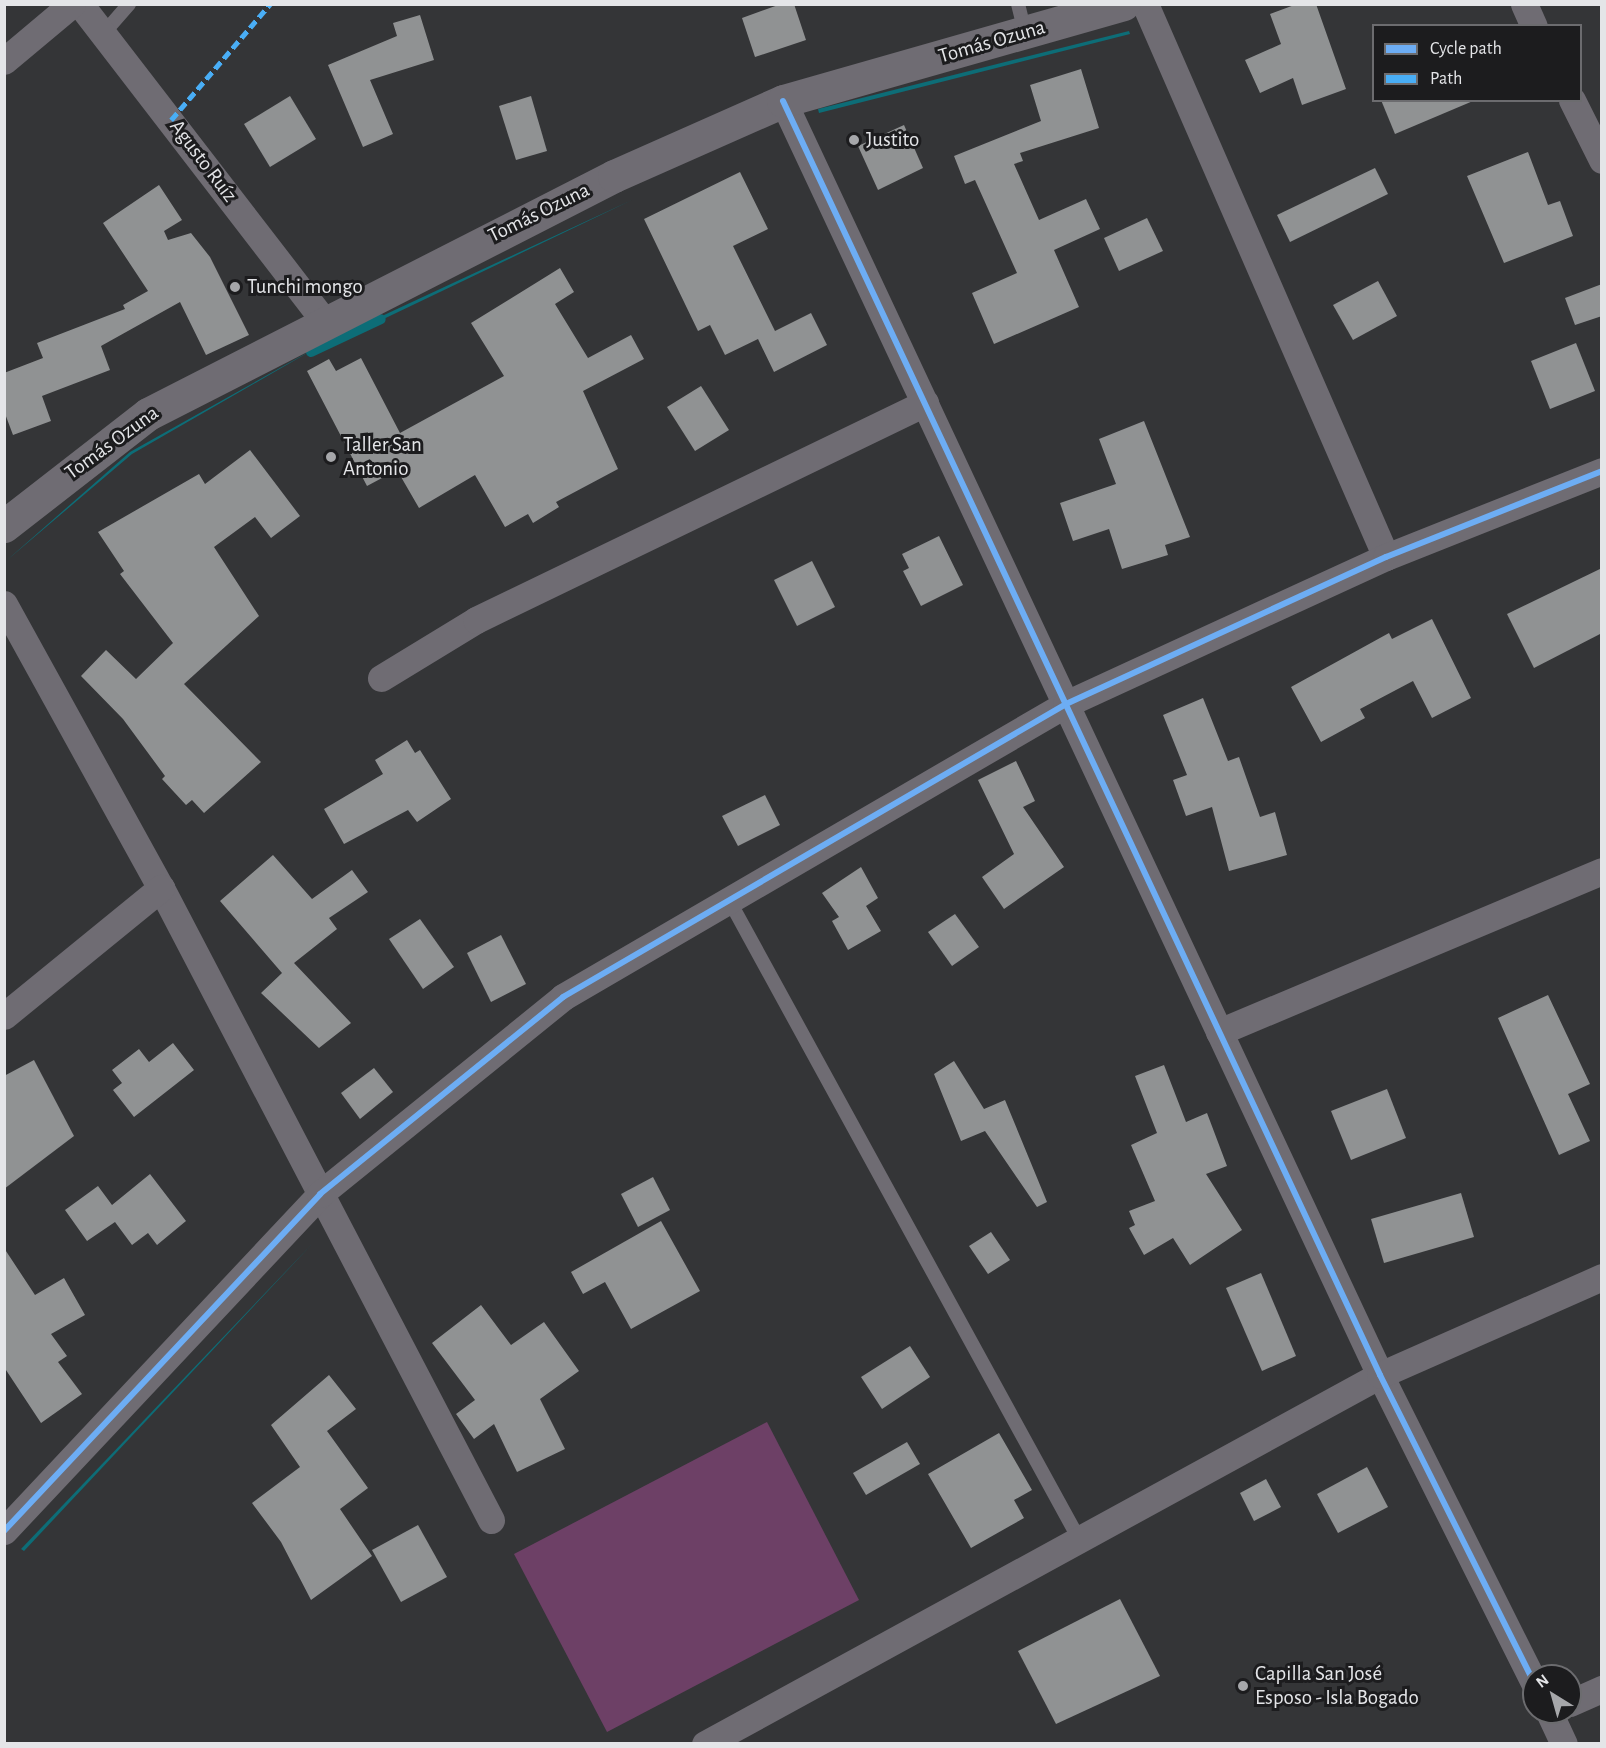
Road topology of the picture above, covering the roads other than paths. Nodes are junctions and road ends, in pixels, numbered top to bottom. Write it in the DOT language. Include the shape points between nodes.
graph roads {
  1 [pos="72,4"];
  2 [pos="80,4"];
  3 [pos="129,4"];
  4 [pos="1123,4"];
  5 [pos="1145,4"];
  6 [pos="1524,4"];
  7 [pos="1022,19"];
  8 [pos="1533,24"];
  9 [pos="103,34"];
  10 [pos="4,61"];
  11 [pos="783,101"];
  12 [pos="1573,102"];
  13 [pos="1602,160"];
  14 [pos="323,320"];
  15 [pos="925,403"];
  16 [pos="1602,471"];
  17 [pos="4,526"];
  18 [pos="1386,557"];
  19 [pos="4,604"];
  20 [pos="381,678"];
  21 [pos="1066,704"];
  22 [pos="1602,871"];
  23 [pos="161,888"];
  24 [pos="729,900"];
  25 [pos="4,1016"];
  26 [pos="1219,1032"];
  27 [pos="320,1194"];
  28 [pos="1602,1277"];
  29 [pos="1380,1375"];
  30 [pos="491,1520"];
  31 [pos="4,1531"];
  32 [pos="1079,1539"];
  33 [pos="1524,1664"];
  34 [pos="1602,1689"];
  35 [pos="1582,1698"];
  36 [pos="1554,1724"];
  37 [pos="711,1742"];
  38 [pos="1564,1743"];
  1 -- 10 [label="street"];
  2 -- 9 [label="street, Agusto Ruíz"];
  3 -- 9 [label="lane"];
  4 -- 7 [label="street, Tomás Ozuna"];
  5 -- 18 [label="street"];
  6 -- 8 [label="street"];
  7 -- 11 [label="street, Tomás Ozuna"];
  9 -- 14 [label="street, Agusto Ruíz"];
  11 -- 14 [label="street, Tomás Ozuna" via="615,176"];
  11 -- 15 [label="street"];
  12 -- 13 [label="street"];
  14 -- 17 [label="street, Tomás Ozuna" via="148,414"];
  15 -- 20 [label="street" via="476,620"];
  15 -- 21 [label="street"];
  16 -- 18 [label="street"];
  18 -- 21 [label="street"];
  19 -- 23 [label="street"];
  21 -- 24 [label="street"];
  21 -- 26 [label="street"];
  22 -- 26 [label="street"];
  23 -- 25 [label="street"];
  23 -- 27 [label="street"];
  24 -- 27 [label="street" via="563,997"];
  24 -- 32 [label="lane"];
  26 -- 29 [label="street"];
  27 -- 30 [label="street"];
  27 -- 31 [label="street"];
  28 -- 29 [label="street"];
  29 -- 32 [label="street"];
  29 -- 33 [label="street"];
  32 -- 37 [label="street"];
  34 -- 35 [label="street"];
  36 -- 38 [label="street"];
}
